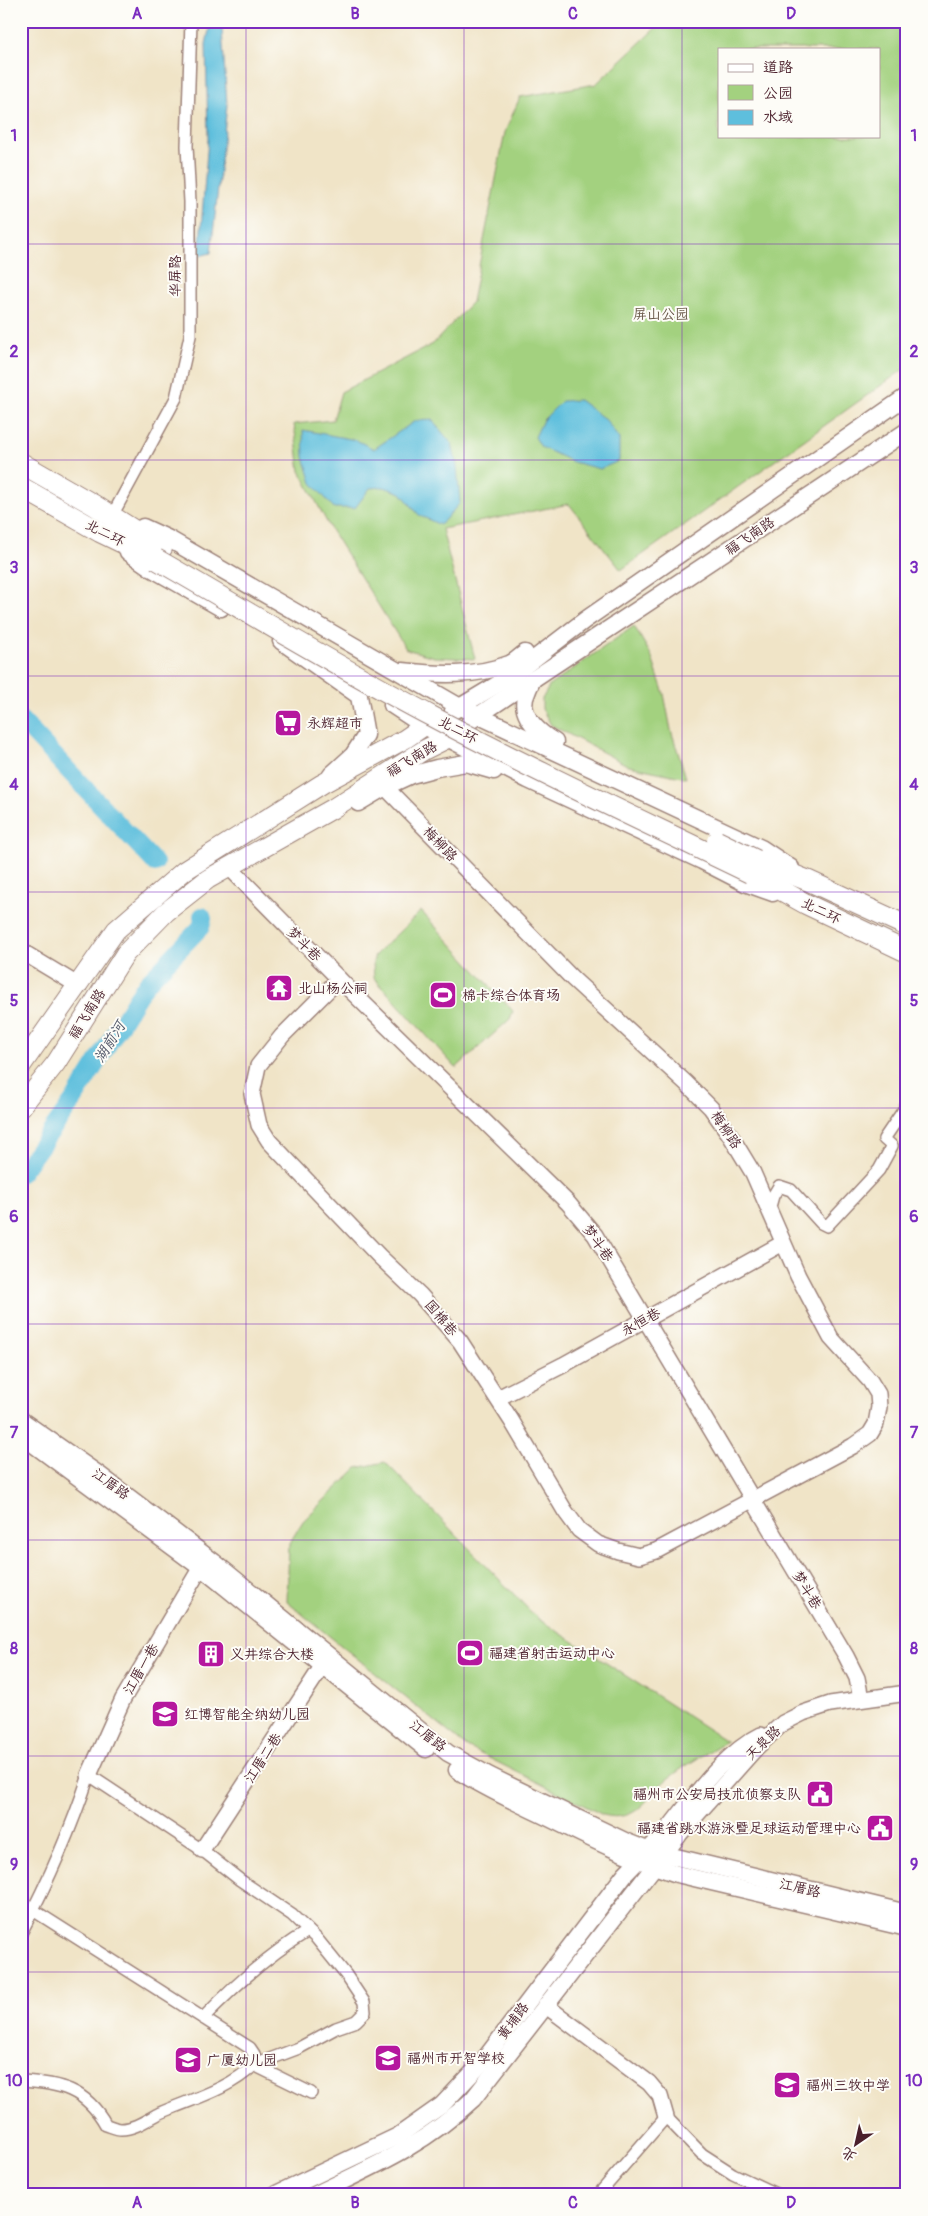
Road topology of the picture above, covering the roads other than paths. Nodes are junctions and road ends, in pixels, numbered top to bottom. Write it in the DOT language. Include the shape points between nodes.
graph roads {
  1 [pos="191,21"];
  2 [pos="907,396"];
  3 [pos="907,431"];
  4 [pos="21,463"];
  5 [pos="21,487"];
  6 [pos="94,505"];
  7 [pos="113,514"];
  8 [pos="100,532"];
  9 [pos="159,554"];
  10 [pos="609,604"];
  11 [pos="281,641"];
  12 [pos="348,642"];
  13 [pos="394,670"];
  14 [pos="331,671"];
  15 [pos="533,679"];
  16 [pos="460,707"];
  17 [pos="478,716"];
  18 [pos="424,726"];
  19 [pos="446,738"];
  20 [pos="594,770"];
  21 [pos="528,780"];
  22 [pos="322,784"];
  23 [pos="385,786"];
  24 [pos="662,802"];
  25 [pos="579,804"];
  26 [pos="753,866"];
  27 [pos="229,867"];
  28 [pos="809,881"];
  29 [pos="806,904"];
  30 [pos="907,926"];
  31 [pos="21,951"];
  32 [pos="907,952"];
  33 [pos="339,978"];
  34 [pos="79,986"];
  35 [pos="21,1066"];
  36 [pos="907,1105"];
  37 [pos="21,1107"];
  38 [pos="769,1210"];
  39 [pos="783,1243"];
  40 [pos="647,1320"];
  41 [pos="498,1398"];
  42 [pos="21,1420"];
  43 [pos="21,1435"];
  44 [pos="752,1501"];
  45 [pos="201,1568"];
  46 [pos="323,1665"];
  47 [pos="907,1693"];
  48 [pos="861,1699"];
  49 [pos="89,1775"];
  50 [pos="671,1835"];
  51 [pos="202,1850"];
  52 [pos="642,1855"];
  53 [pos="658,1860"];
  54 [pos="33,1910"];
  55 [pos="907,1913"];
  56 [pos="907,1928"];
  57 [pos="308,1931"];
  58 [pos="21,1933"];
  59 [pos="545,2005"];
  60 [pos="203,2018"];
  61 [pos="254,2066"];
  62 [pos="21,2081"];
  63 [pos="311,2092"];
  64 [pos="666,2117"];
  65 [pos="274,2195"];
  66 [pos="314,2195"];
  67 [pos="598,2195"];
  68 [pos="778,2195"];
  1 -- 7 [label="street, 华屏路" via="187,146 190,336 176,398"];
  2 -- 10 [label="main road, 福飞南路"];
  3 -- 15 [label="main road, 福飞南路"];
  4 -- 6 [label="highway, 北二环"];
  5 -- 8 [label="highway, 北二环"];
  6 -- 7 [label="main road"];
  6 -- 9 [label="highway, 北二环"];
  7 -- 12 [label="main road" via="169,539"];
  8 -- 9 [label="highway, 北二环"];
  8 -- 11 [label="main road" via="151,568"];
  9 -- 26 [label="highway, 北二环, bridge" via="437,705"];
  10 -- 13 [label="main road" via="588,605 510,664 461,674"];
  10 -- 16 [label="main road, 福飞南路" via="513,675"];
  11 -- 14 [label="main road"];
  11 -- 22 [label="main road" via="359,696 366,735 353,755"];
  12 -- 13 [label="main road"];
  12 -- 14 [label="main road"];
  13 -- 16 [label="main road"];
  14 -- 18 [label="main road"];
  15 -- 17 [label="main road, 福飞南路"];
  15 -- 24 [label="main road" via="524,700 527,714 540,733 657,792"];
  16 -- 17 [label="main road"];
  16 -- 18 [label="main road, 福飞南路"];
  17 -- 19 [label="main road, 福飞南路"];
  17 -- 20 [label="main road"];
  18 -- 21 [label="main road"];
  18 -- 22 [label="main road, 福飞南路"];
  19 -- 27 [label="main road, 福飞南路" via="332,809"];
  20 -- 24 [label="main road"];
  20 -- 25 [label="main road"];
  21 -- 23 [label="main road" via="466,763 420,773"];
  21 -- 25 [label="main road"];
  22 -- 34 [label="main road, 福飞南路" via="184,871 116,930"];
  23 -- 27 [label="main road" via="320,826"];
  23 -- 38 [label="street, 梅柳路" via="573,979 711,1108 753,1173"];
  24 -- 28 [label="main road" via="761,848"];
  25 -- 29 [label="main road" via="745,883"];
  26 -- 28 [label="highway, 北二环"];
  26 -- 29 [label="highway, 北二环"];
  27 -- 33 [label="street, 梦斗巷"];
  27 -- 37 [label="main road, 福飞南路" via="208,878 166,912 125,954 56,1063"];
  28 -- 30 [label="highway, 北二环"];
  29 -- 32 [label="highway, 北二环"];
  31 -- 34 [label="street"];
  33 -- 40 [label="street, 梦斗巷" via="568,1203 605,1250"];
  33 -- 41 [label="street, 国棉巷" via="282,1036 258,1066 252,1094 259,1126 289,1162 420,1295 460,1341"];
  34 -- 35 [label="main road, 福飞南路"];
  36 -- 38 [label="street" via="884,1139 892,1146 879,1170 827,1226 791,1190 779,1186"];
  38 -- 39 [label="street, 梅柳路"];
  39 -- 40 [label="street, 永恒巷"];
  39 -- 44 [label="street, 梅柳路" via="830,1338 870,1380 878,1394 879,1407 876,1424 870,1434"];
  40 -- 41 [label="street, 永恒巷"];
  40 -- 44 [label="street, 梦斗巷"];
  41 -- 44 [label="street, 国棉巷" via="565,1511 579,1530 598,1544 639,1556 656,1551"];
  42 -- 52 [label="main road, 江厝路" via="214,1562 448,1753 627,1842"];
  43 -- 45 [label="main road, 江厝路"];
  44 -- 48 [label="street, 梦斗巷" via="846,1656 857,1678"];
  45 -- 46 [label="main road, 江厝路"];
  45 -- 49 [label="street, 江厝一巷" via="123,1699"];
  46 -- 51 [label="street, 江厝二巷"];
  46 -- 52 [label="main road, 江厝路" via="404,1733 466,1776"];
  47 -- 48 [label="street, 天泉路"];
  48 -- 50 [label="street, 天泉路" via="809,1711 775,1728 699,1810"];
  49 -- 51 [label="street"];
  49 -- 54 [label="street" via="72,1825"];
  50 -- 52 [label="main road, 黄埔路"];
  50 -- 53 [label="main road, 黄埔路"];
  51 -- 57 [label="street" via="292,1915"];
  52 -- 53 [label="main road, 江厝路"];
  52 -- 65 [label="main road, 黄埔路" via="455,2093 398,2136"];
  53 -- 55 [label="main road, 江厝路"];
  53 -- 56 [label="main road, 江厝路" via="677,1874"];
  53 -- 59 [label="main road, 黄埔路"];
  54 -- 58 [label="street"];
  54 -- 60 [label="street"];
  57 -- 60 [label="street" via="286,1944 248,1975"];
  57 -- 61 [label="street" via="357,1991 364,2002 365,2012 356,2021"];
  59 -- 64 [label="street" via="649,2083 660,2096"];
  59 -- 66 [label="main road, 黄埔路" via="485,2086 447,2123 401,2153"];
  60 -- 61 [label="street" via="250,2048 254,2054"];
  61 -- 62 [label="street" via="212,2092 133,2127 120,2129 106,2125 97,2110 74,2092 50,2082"];
  61 -- 63 [label="street"];
  64 -- 67 [label="street"];
  64 -- 68 [label="street" via="702,2154 733,2174"];
}
